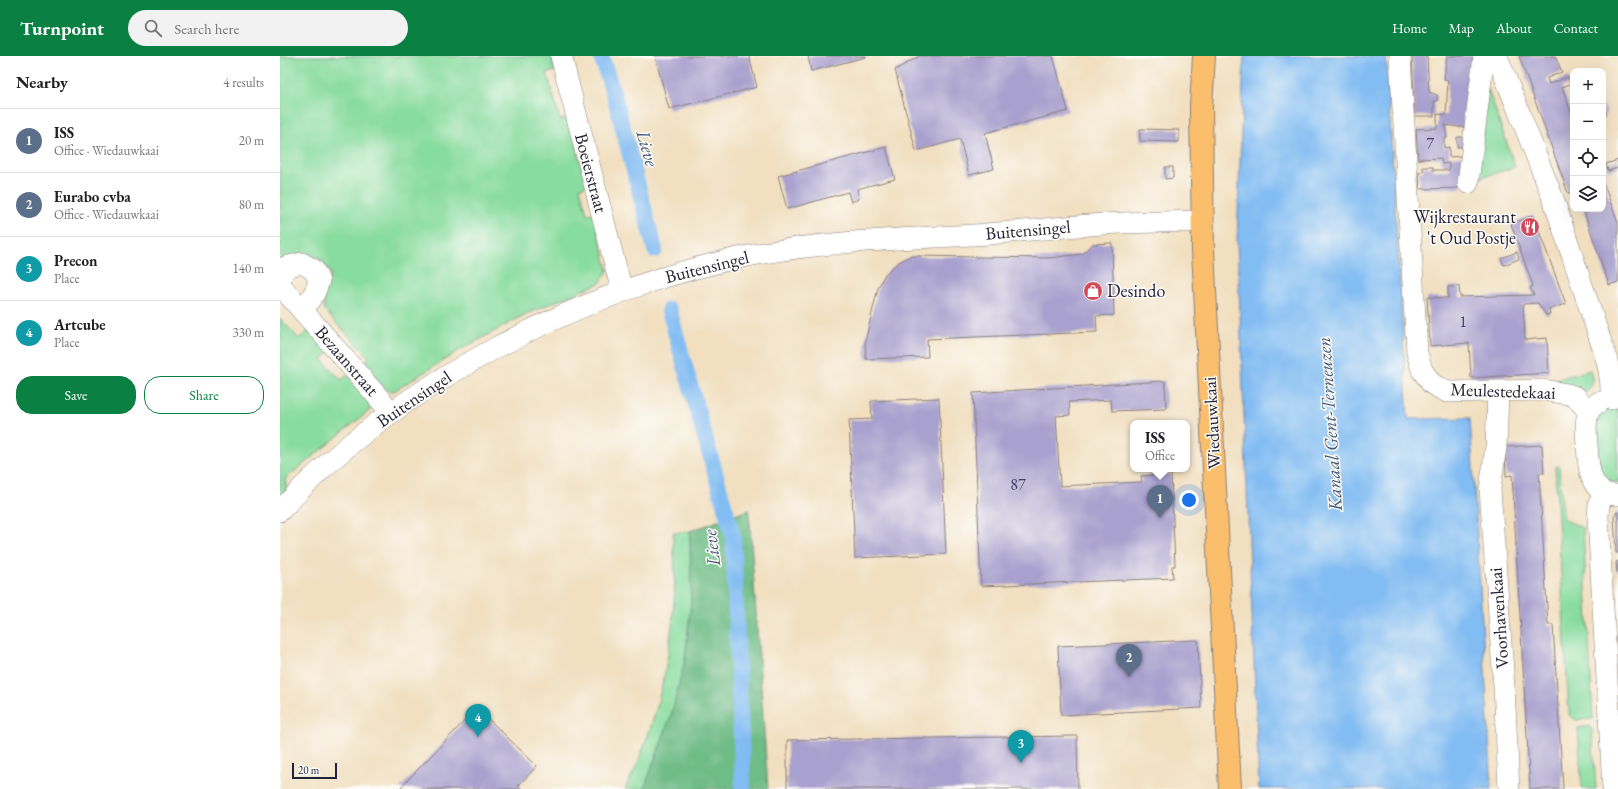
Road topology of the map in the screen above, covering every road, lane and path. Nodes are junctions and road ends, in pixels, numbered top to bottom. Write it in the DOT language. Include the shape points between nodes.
graph roads {
  1 [pos="561,56"];
  2 [pos="1204,56"];
  3 [pos="1400,56"];
  4 [pos="1484,56"];
  5 [pos="1497,56"];
  6 [pos="1468,183"];
  7 [pos="1203,221"];
  8 [pos="280,280"];
  9 [pos="280,285"];
  10 [pos="622,291"];
  11 [pos="304,311"];
  12 [pos="1498,397"];
  13 [pos="1615,399"];
  14 [pos="391,412"];
  15 [pos="1589,412"];
  16 [pos="1611,494"];
  17 [pos="280,511"];
  18 [pos="1230,789"];
  19 [pos="1509,789"];
  20 [pos="1613,789"];
  1 -- 10 [label="street, Boeierstraat"];
  2 -- 7 [label="main road, Wiedauwkaai" via="1201,107"];
  3 -- 12 [label="street, Meulestedekaai" via="1417,353 1422,370 1432,384 1447,392"];
  4 -- 6 [label="street"];
  5 -- 13 [label="street" via="1554,201 1610,368"];
  7 -- 10 [label="street, Buitensingel" via="1106,224 815,246 756,254"];
  7 -- 18 [label="main road, Wiedauwkaai"];
  8 -- 11 [label="street, Bezaanstraat" via="285,267 302,262 314,270 319,281 316,292"];
  9 -- 11 [label="street, Bezaanstraat"];
  10 -- 14 [label="street, Buitensingel" via="532,330 460,368"];
  11 -- 14 [label="street, Bezaanstraat"];
  12 -- 15 [label="street, Meulestedekaai" via="1543,390 1568,394 1576,397"];
  12 -- 19 [label="street, Voorhavenkaai" via="1496,447 1490,489"];
  13 -- 15 [label="street" via="1602,399"];
  14 -- 17 [label="street, Buitensingel" via="304,484"];
  15 -- 16 [label="street" via="1586,422 1588,468 1591,478"];
  16 -- 20 [label="street" via="1599,504 1598,516"];
}
